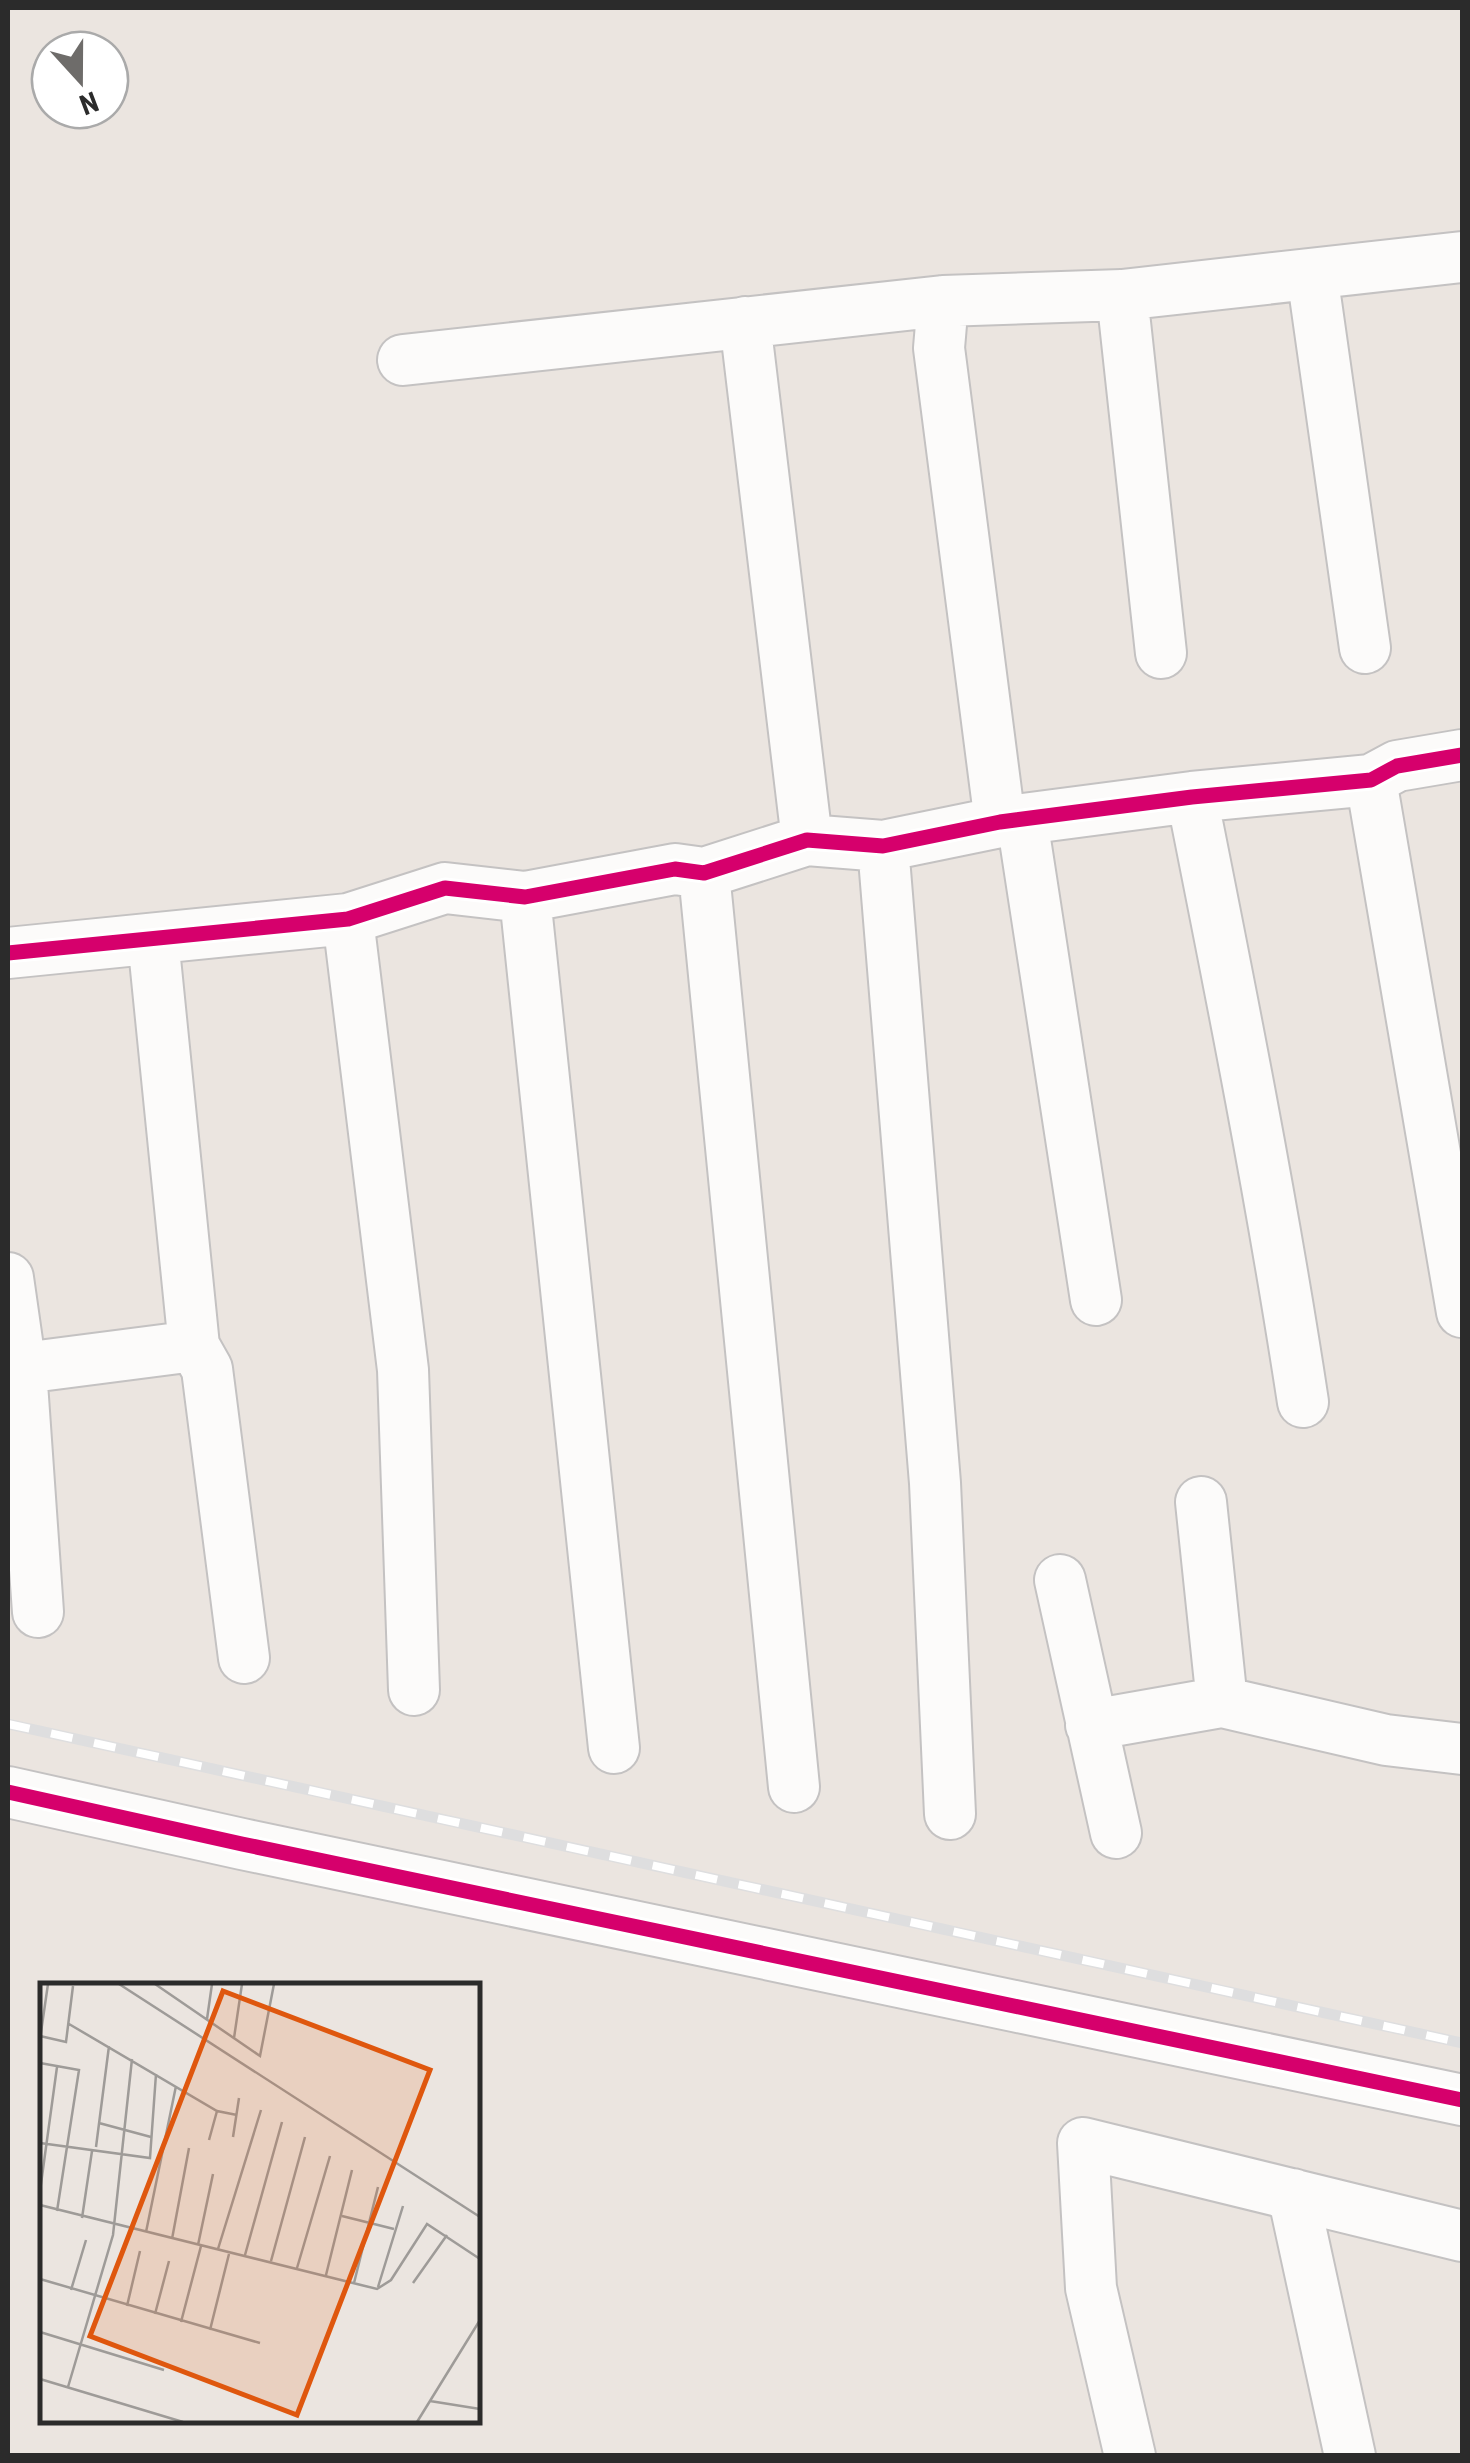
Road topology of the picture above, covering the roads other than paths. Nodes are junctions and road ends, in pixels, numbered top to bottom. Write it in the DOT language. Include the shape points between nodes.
graph roads {
  1 [pos="1462,257"];
  2 [pos="1312,274"];
  3 [pos="1122,294"];
  4 [pos="943,302"];
  5 [pos="744,322"];
  6 [pos="403,360"];
  7 [pos="1364,648"];
  8 [pos="1161,653"];
  9 [pos="1462,755"];
  10 [pos="1371,780"];
  11 [pos="1192,796"];
  12 [pos="1011,821"];
  13 [pos="807,840"];
  14 [pos="883,846"];
  15 [pos="704,873"];
  16 [pos="525,897"];
  17 [pos="348,919"];
  18 [pos="153,938"];
  19 [pos="8,953"];
  20 [pos="8,1278"];
  21 [pos="1096,1300"];
  22 [pos="1462,1312"];
  23 [pos="194,1346"];
  24 [pos="14,1370"];
  25 [pos="1303,1402"];
  26 [pos="1201,1502"];
  27 [pos="1060,1580"];
  28 [pos="38,1612"];
  29 [pos="244,1658"];
  30 [pos="414,1690"];
  31 [pos="1222,1702"];
  32 [pos="1091,1725"];
  33 [pos="614,1748"];
  34 [pos="1462,1749"];
  35 [pos="794,1787"];
  36 [pos="8,1792"];
  37 [pos="950,1814"];
  38 [pos="1116,1832"];
  39 [pos="1462,2100"];
  40 [pos="1293,2194"];
  41 [pos="1462,2236"];
  42 [pos="1130,2456"];
  43 [pos="1350,2456"];
  1 -- 2 [label="street"];
  2 -- 3 [label="street"];
  2 -- 7 [label="street"];
  3 -- 4 [label="street"];
  3 -- 8 [label="street"];
  4 -- 5 [label="street"];
  4 -- 12 [label="street" via="940,348"];
  5 -- 6 [label="street"];
  5 -- 13 [label="street"];
  9 -- 10 [label="street" via="1397,766"];
  10 -- 11 [label="street"];
  10 -- 22 [label="street"];
  11 -- 12 [label="street"];
  11 -- 25 [label="street"];
  12 -- 14 [label="street"];
  12 -- 21 [label="street"];
  13 -- 14 [label="street"];
  13 -- 15 [label="street"];
  14 -- 37 [label="street" via="935,1482"];
  15 -- 16 [label="street" via="675,870"];
  15 -- 35 [label="street"];
  16 -- 17 [label="street" via="445,888"];
  16 -- 33 [label="street"];
  17 -- 18 [label="street"];
  17 -- 30 [label="street" via="403,1370"];
  18 -- 19 [label="street"];
  18 -- 23 [label="street"];
  20 -- 24 [label="street"];
  23 -- 24 [label="street"];
  23 -- 29 [label="street" via="206,1369"];
  24 -- 28 [label="street"];
  26 -- 31 [label="street"];
  27 -- 32 [label="street"];
  31 -- 32 [label="street"];
  31 -- 34 [label="street" via="1386,1740"];
  32 -- 38 [label="street"];
  36 -- 39 [label="street"];
  40 -- 41 [label="street"];
  40 -- 42 [label="street" via="1083,2143 1091,2288"];
  40 -- 43 [label="street"];
}
